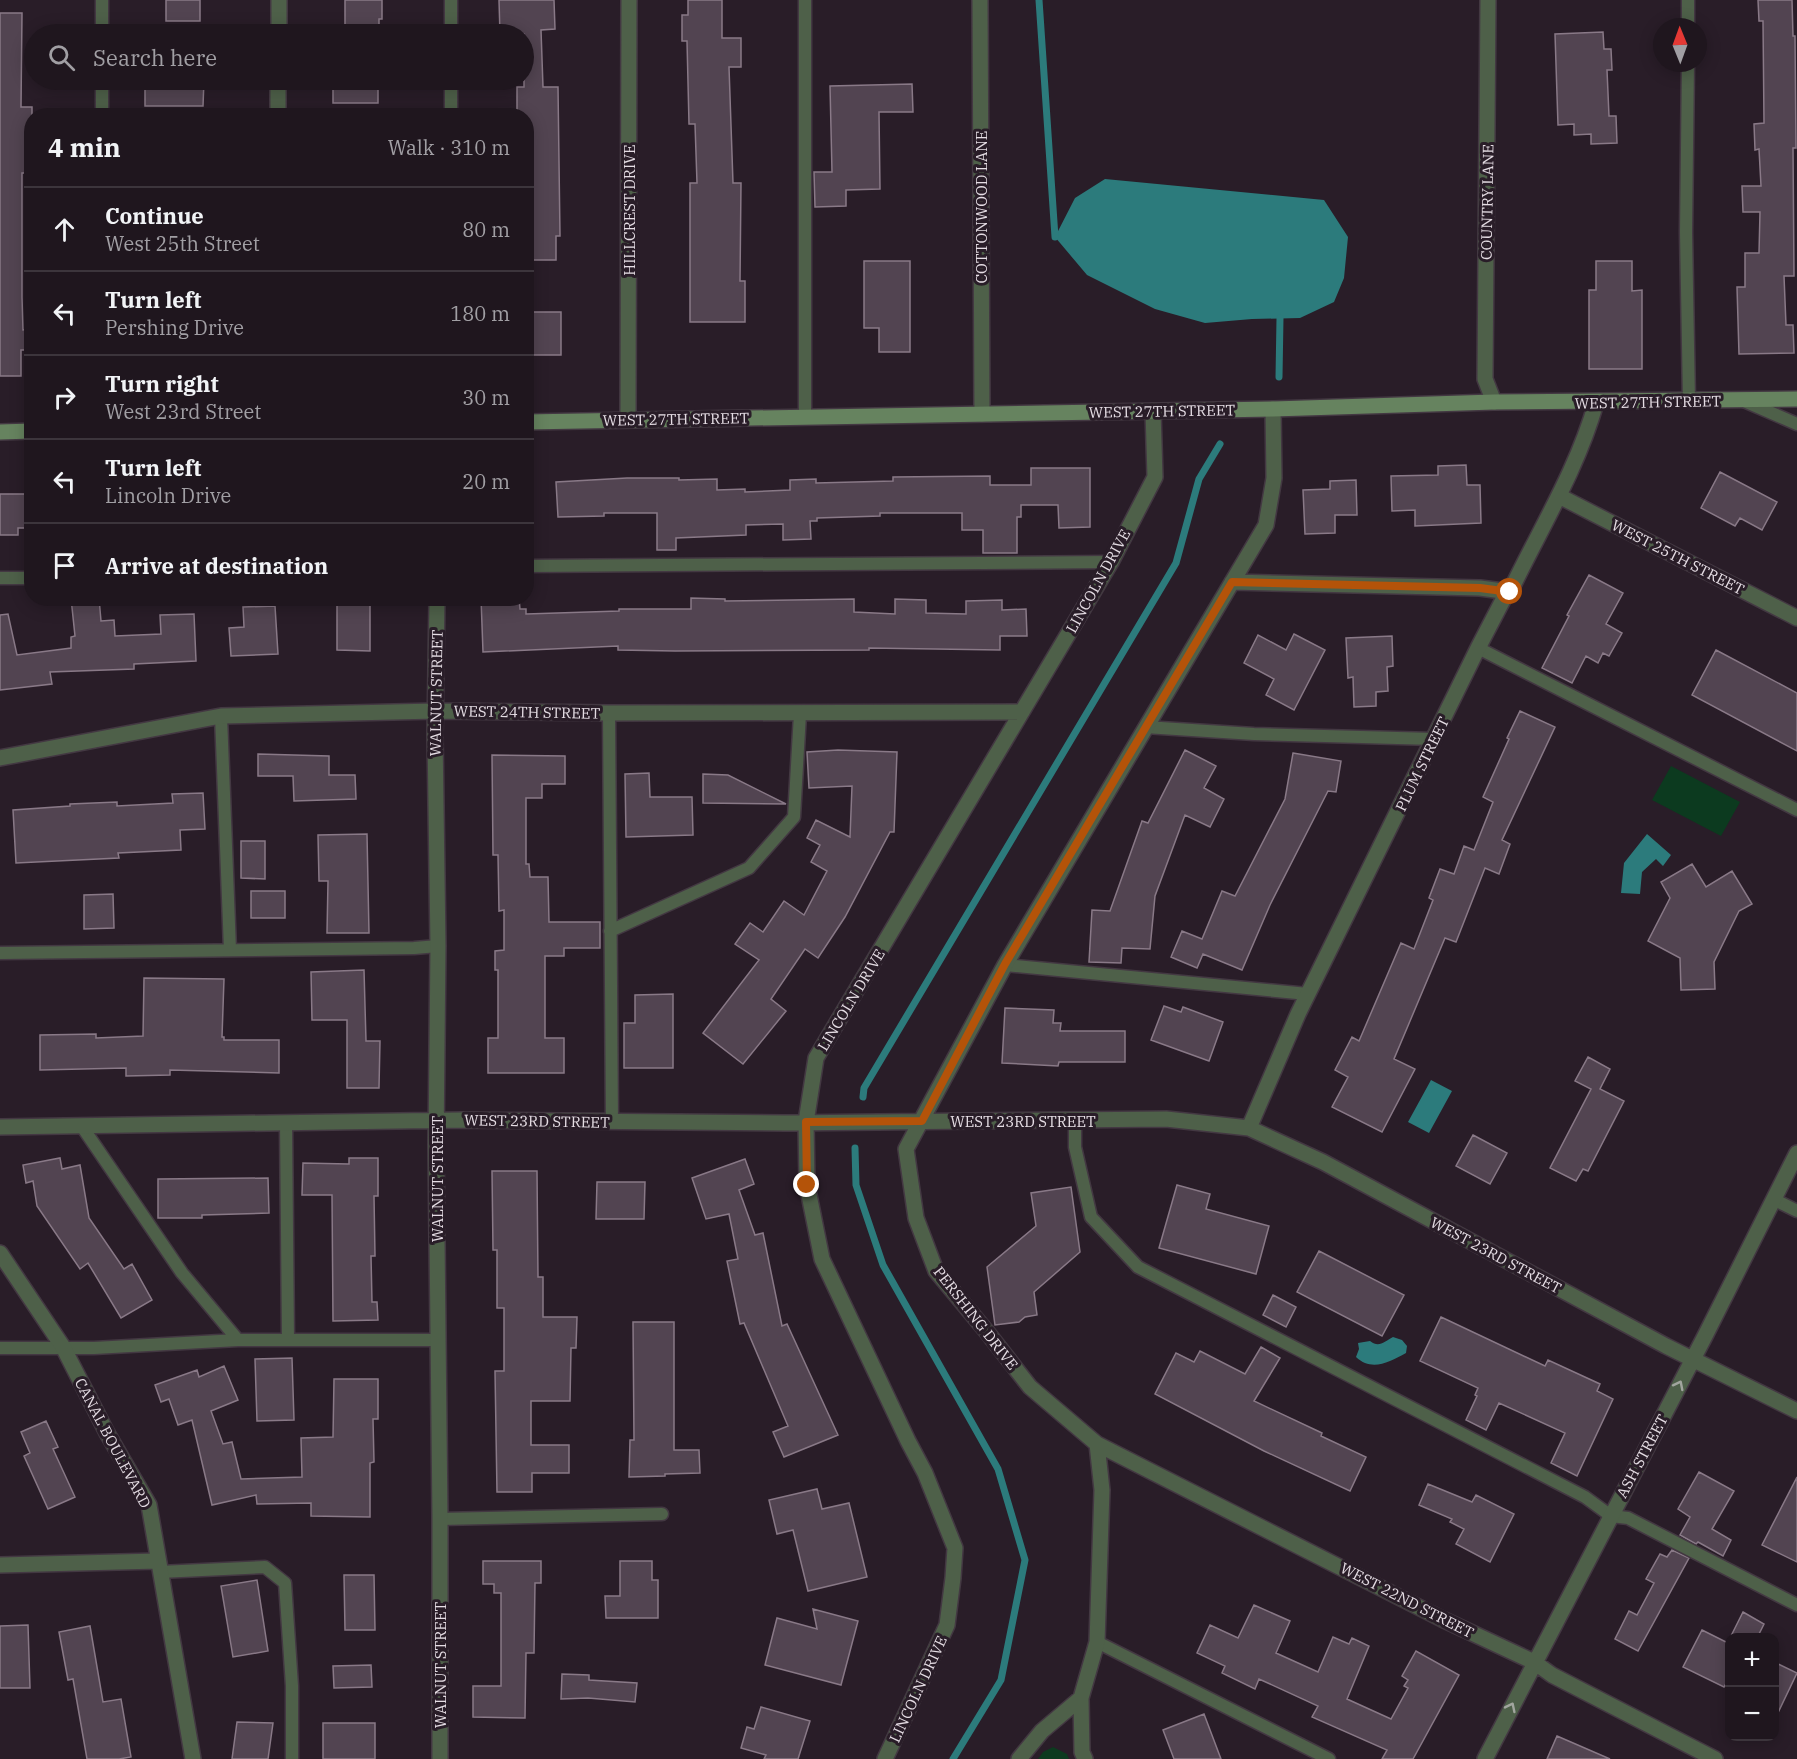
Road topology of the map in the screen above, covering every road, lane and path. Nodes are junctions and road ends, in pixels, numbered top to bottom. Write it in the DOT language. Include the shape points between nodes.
graph roads {
  1 [pos="102,0"];
  2 [pos="279,0"];
  3 [pos="451,0"];
  4 [pos="629,0"];
  5 [pos="805,0"];
  6 [pos="980,0"];
  7 [pos="1488,0"];
  8 [pos="1688,0"];
  9 [pos="1688,18"];
  10 [pos="102,24"];
  11 [pos="279,24"];
  12 [pos="451,24"];
  13 [pos="1688,72"];
  14 [pos="102,90"];
  15 [pos="279,90"];
  16 [pos="451,90"];
  17 [pos="102,108"];
  18 [pos="279,108"];
  19 [pos="451,108"];
  20 [pos="1797,399"];
  21 [pos="1689,400"];
  22 [pos="1744,401"];
  23 [pos="1494,402"];
  24 [pos="1596,403"];
  25 [pos="1273,409"];
  26 [pos="1153,411"];
  27 [pos="982,414"];
  28 [pos="805,417"];
  29 [pos="628,419"];
  30 [pos="534,422"];
  31 [pos="1797,424"];
  32 [pos="24,431"];
  33 [pos="0,432"];
  34 [pos="1559,496"];
  35 [pos="1111,562"];
  36 [pos="534,566"];
  37 [pos="0,578"];
  38 [pos="24,578"];
  39 [pos="1232,582"];
  40 [pos="1510,592"];
  41 [pos="437,606"];
  42 [pos="1797,618"];
  43 [pos="1478,648"];
  44 [pos="436,711"];
  45 [pos="1022,712"];
  46 [pos="609,713"];
  47 [pos="800,714"];
  48 [pos="221,716"];
  49 [pos="1145,727"];
  50 [pos="1434,739"];
  51 [pos="0,758"];
  52 [pos="1797,810"];
  53 [pos="610,931"];
  54 [pos="438,946"];
  55 [pos="230,950"];
  56 [pos="0,953"];
  57 [pos="1005,964"];
  58 [pos="1308,994"];
  59 [pos="436,1121"];
  60 [pos="922,1121"];
  61 [pos="1075,1121"];
  62 [pos="612,1122"];
  63 [pos="806,1122"];
  64 [pos="286,1123"];
  65 [pos="81,1125"];
  66 [pos="0,1127"];
  67 [pos="1250,1128"];
  68 [pos="1797,1153"];
  69 [pos="1773,1199"];
  70 [pos="1797,1211"];
  71 [pos="0,1253"];
  72 [pos="288,1339"];
  73 [pos="238,1340"];
  74 [pos="438,1340"];
  75 [pos="63,1347"];
  76 [pos="0,1348"];
  77 [pos="1692,1359"];
  78 [pos="1797,1411"];
  79 [pos="1097,1444"];
  80 [pos="663,1514"];
  81 [pos="1611,1516"];
  82 [pos="440,1519"];
  83 [pos="0,1565"];
  84 [pos="159,1566"];
  85 [pos="1797,1605"];
  86 [pos="1097,1642"];
  87 [pos="1534,1662"];
  88 [pos="1081,1698"];
  89 [pos="193,1759"];
  90 [pos="292,1759"];
  91 [pos="440,1759"];
  92 [pos="885,1759"];
  93 [pos="1019,1759"];
  94 [pos="1084,1759"];
  95 [pos="1329,1759"];
  96 [pos="1485,1759"];
  97 [pos="1715,1759"];
  1 -- 10 [label="lane"];
  2 -- 11 [label="street"];
  3 -- 12 [label="lane"];
  4 -- 29 [label="street, HILLCREST DRIVE"];
  5 -- 28 [label="lane"];
  6 -- 27 [label="street, COTTONWOOD LANE"];
  7 -- 23 [label="street, COUNTRY LANE" via="1485,379"];
  8 -- 9 [label="lane"];
  13 -- 21 [label="lane"];
  14 -- 17 [label="lane"];
  15 -- 18 [label="street"];
  16 -- 19 [label="lane"];
  20 -- 22 [label="main road, WEST 27TH STREET"];
  21 -- 22 [label="main road, WEST 27TH STREET"];
  21 -- 24 [label="main road, WEST 27TH STREET"];
  22 -- 31 [label="lane"];
  23 -- 24 [label="main road, WEST 27TH STREET"];
  23 -- 25 [label="main road, WEST 27TH STREET"];
  24 -- 34 [label="street, PLUM STREET"];
  25 -- 26 [label="main road, WEST 27TH STREET"];
  25 -- 39 [label="street, PERSHING DRIVE" via="1274,478 1266,525"];
  26 -- 27 [label="main road, WEST 27TH STREET"];
  26 -- 35 [label="street, LINCOLN DRIVE" via="1155,477"];
  27 -- 28 [label="main road, WEST 27TH STREET"];
  28 -- 29 [label="main road, WEST 27TH STREET"];
  29 -- 30 [label="main road, WEST 27TH STREET"];
  32 -- 33 [label="main road"];
  34 -- 40 [label="street, PLUM STREET"];
  34 -- 42 [label="street, WEST 25TH STREET"];
  35 -- 36 [label="lane"];
  35 -- 45 [label="street, LINCOLN DRIVE"];
  37 -- 38 [label="lane"];
  39 -- 40 [label="street"];
  39 -- 49 [label="street, PERSHING DRIVE"];
  40 -- 43 [label="street, PLUM STREET"];
  41 -- 44 [label="street, WALNUT STREET"];
  43 -- 50 [label="street, PLUM STREET"];
  43 -- 52 [label="lane"];
  44 -- 46 [label="street, WEST 24TH STREET"];
  44 -- 48 [label="street, WEST 24TH STREET"];
  44 -- 54 [label="street, WALNUT STREET"];
  45 -- 47 [label="street, WEST 24TH STREET"];
  45 -- 63 [label="street, LINCOLN DRIVE" via="816,1058"];
  46 -- 47 [label="street, WEST 24TH STREET"];
  46 -- 53 [label="lane"];
  47 -- 53 [label="lane" via="794,817 749,868"];
  48 -- 51 [label="street, WEST 24TH STREET"];
  48 -- 55 [label="lane"];
  49 -- 50 [label="lane"];
  49 -- 57 [label="street, PERSHING DRIVE"];
  50 -- 58 [label="street, PLUM STREET"];
  53 -- 62 [label="lane"];
  54 -- 55 [label="lane"];
  54 -- 59 [label="street, WALNUT STREET"];
  55 -- 56 [label="lane"];
  57 -- 58 [label="lane"];
  57 -- 60 [label="street, PERSHING DRIVE"];
  58 -- 67 [label="street, PLUM STREET"];
  59 -- 62 [label="street, WEST 23RD STREET"];
  59 -- 64 [label="street, WEST 23RD STREET"];
  59 -- 74 [label="street, WALNUT STREET"];
  60 -- 61 [label="street, WEST 23RD STREET"];
  60 -- 63 [label="street, WEST 23RD STREET"];
  60 -- 79 [label="street, PERSHING DRIVE" via="906,1149 916,1218 936,1271 1030,1387"];
  61 -- 67 [label="street, WEST 23RD STREET" via="1166,1119"];
  61 -- 81 [label="lane" via="1075,1147 1092,1217 1138,1268 1585,1497"];
  62 -- 63 [label="street, WEST 23RD STREET"];
  63 -- 92 [label="street, LINCOLN DRIVE" via="807,1185 822,1259 925,1473 955,1548 947,1625"];
  64 -- 65 [label="street, WEST 23RD STREET"];
  64 -- 72 [label="lane"];
  65 -- 66 [label="street, WEST 23RD STREET"];
  65 -- 73 [label="lane" via="182,1273"];
  67 -- 77 [label="street, WEST 23RD STREET" via="1323,1162"];
  68 -- 69 [label="street, ASH STREET"];
  69 -- 70 [label="lane"];
  69 -- 77 [label="street, ASH STREET"];
  71 -- 75 [label="street, CANAL BOULEVARD"];
  72 -- 73 [label="lane"];
  72 -- 74 [label="lane"];
  73 -- 75 [label="lane"];
  74 -- 82 [label="street, WALNUT STREET"];
  75 -- 76 [label="lane"];
  75 -- 84 [label="street, CANAL BOULEVARD" via="149,1505"];
  77 -- 78 [label="street, WEST 23RD STREET"];
  81 -- 77 [label="street, ASH STREET, one-way"];
  79 -- 86 [label="street" via="1102,1490"];
  79 -- 87 [label="street, WEST 22ND STREET"];
  80 -- 82 [label="lane"];
  81 -- 85 [label="lane" via="1628,1518"];
  81 -- 87 [label="street, ASH STREET"];
  82 -- 91 [label="street, WALNUT STREET"];
  83 -- 84 [label="street"];
  84 -- 89 [label="street, CANAL BOULEVARD"];
  84 -- 90 [label="lane" via="265,1567 285,1583"];
  86 -- 88 [label="street"];
  86 -- 95 [label="lane"];
  96 -- 87 [label="street, ASH STREET, one-way"];
  87 -- 97 [label="street, WEST 22ND STREET"];
  88 -- 93 [label="street" via="1042,1731"];
  88 -- 94 [label="street"];
}
